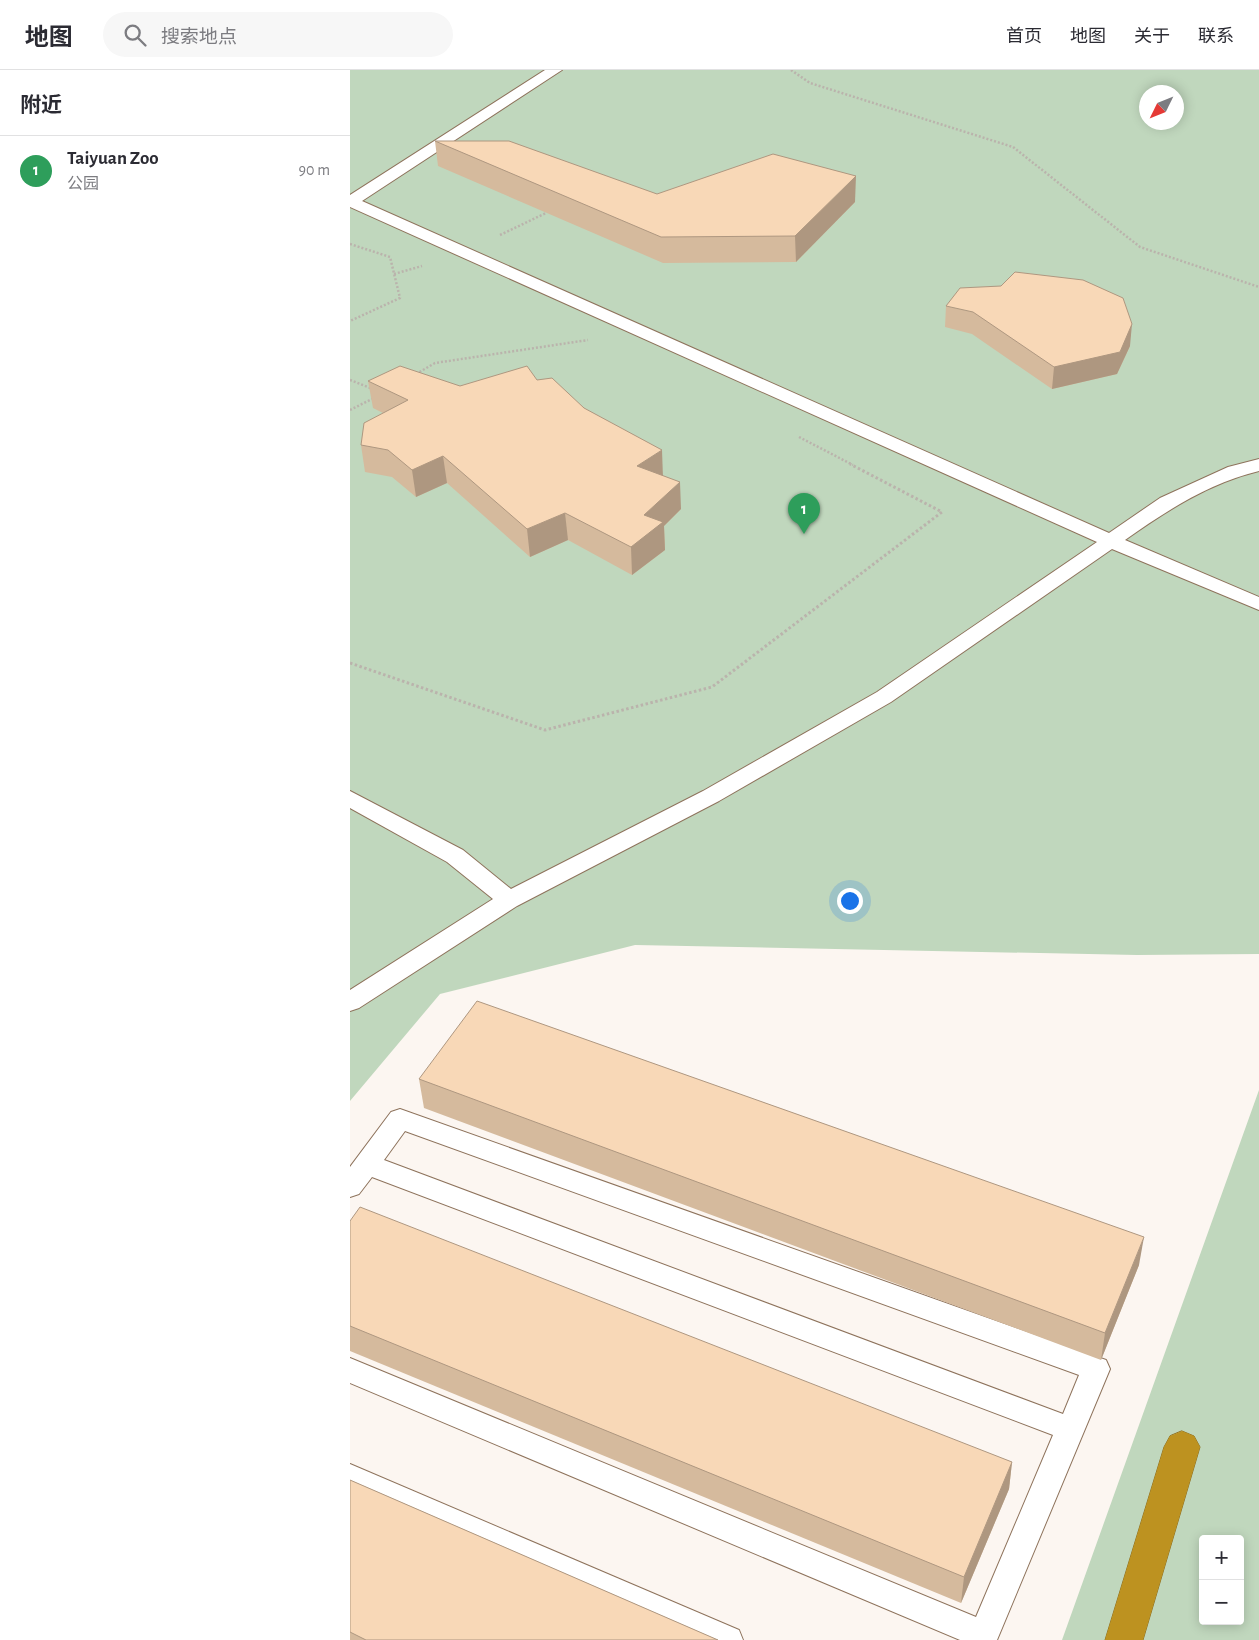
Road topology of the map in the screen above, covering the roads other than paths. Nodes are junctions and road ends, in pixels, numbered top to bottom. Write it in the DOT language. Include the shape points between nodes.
graph roads {
  1 [pos="555,70"];
  2 [pos="351,201"];
  3 [pos="1259,465"];
  4 [pos="1111,541"];
  5 [pos="1259,604"];
  6 [pos="350,798"];
  7 [pos="510,900"];
  8 [pos="350,1002"];
  9 [pos="367,1164"];
  10 [pos="350,1187"];
  11 [pos="350,1370"];
  12 [pos="1070,1429"];
  13 [pos="1182,1447"];
  14 [pos="350,1477"];
  15 [pos="982,1638"];
  16 [pos="728,1640"];
  17 [pos="1124,1640"];
  1 -- 2 [label="lane"];
  2 -- 4 [label="lane"];
  3 -- 4 [label="lane" via="1236,471 1167,502"];
  4 -- 5 [label="lane"];
  4 -- 7 [label="lane" via="884,697 711,796"];
  6 -- 7 [label="lane" via="455,856"];
  7 -- 8 [label="lane"];
  9 -- 10 [label="lane"];
  9 -- 12 [label="lane"];
  9 -- 12 [label="lane" via="400,1119 1096,1369"];
  11 -- 15 [label="lane"];
  12 -- 15 [label="lane"];
  13 -- 17 [label="highway"];
  14 -- 16 [label="lane"];
}
